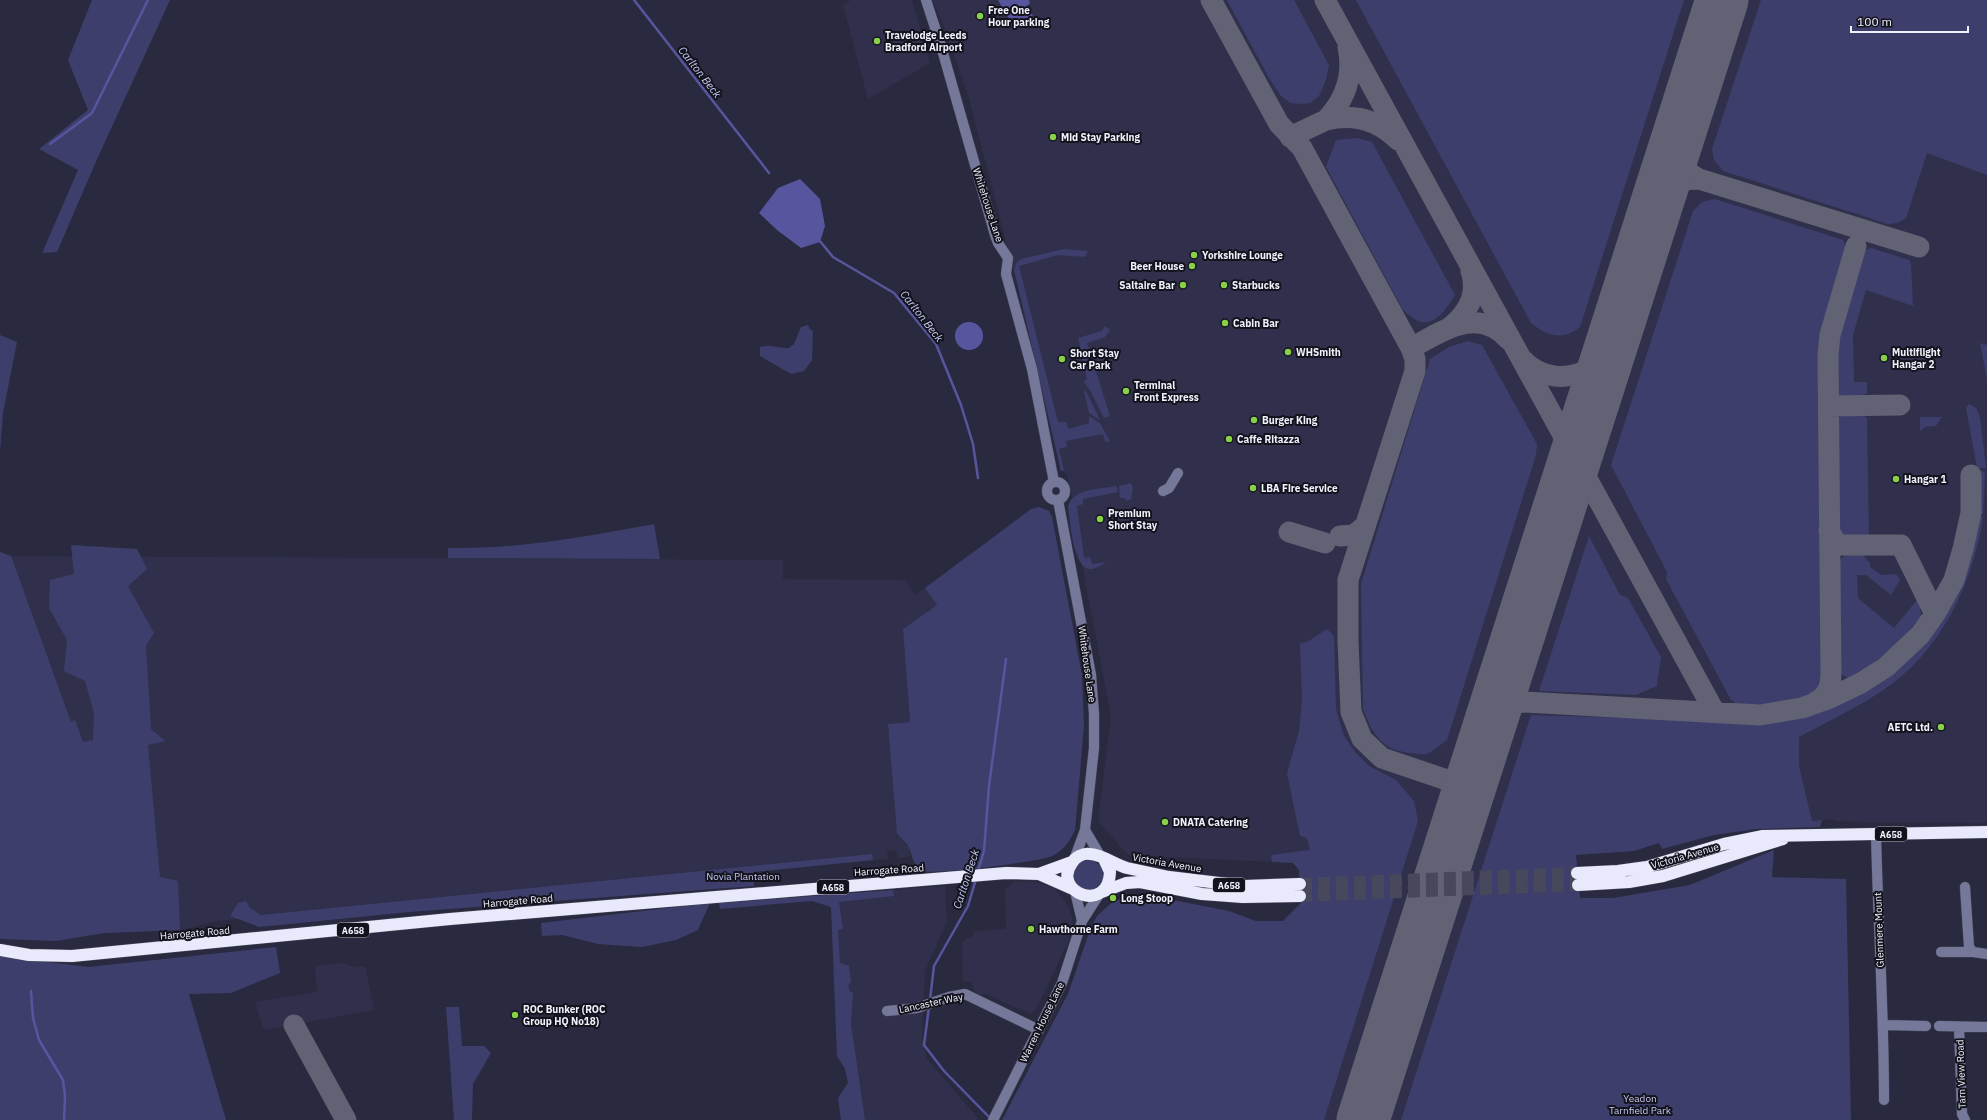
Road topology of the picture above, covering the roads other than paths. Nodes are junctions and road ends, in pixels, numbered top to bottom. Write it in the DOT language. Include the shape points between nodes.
graph roads {
  1 [pos="926,0"];
  2 [pos="1178,473"];
  3 [pos="1163,491"];
  4 [pos="1085,830"];
  5 [pos="1987,832"];
  6 [pos="1876,834"];
  7 [pos="1795,835"];
  8 [pos="1102,858"];
  9 [pos="1073,861"];
  10 [pos="1577,873"];
  11 [pos="1039,874"];
  12 [pos="1300,884"];
  13 [pos="1578,885"];
  14 [pos="1965,887"];
  15 [pos="1203,888"];
  16 [pos="1074,890"];
  17 [pos="1101,893"];
  18 [pos="1300,896"];
  19 [pos="1082,921"];
  20 [pos="0,950"];
  21 [pos="1941,952"];
  22 [pos="1973,952"];
  23 [pos="1987,954"];
  24 [pos="887,1011"];
  25 [pos="1884,1025"];
  26 [pos="1926,1026"];
  27 [pos="1939,1026"];
  28 [pos="1959,1027"];
  29 [pos="1987,1027"];
  30 [pos="1039,1030"];
  31 [pos="1884,1100"];
  32 [pos="995,1116"];
  33 [pos="1965,1120"];
  1 -- 4 [label="street, Whitehouse Lane" via="995,234 1008,258 1006,274 1032,369 1054,482 1060,483 1065,491 1058,500 1091,675 1094,714 1094,748"];
  2 -- 3 [label="street" via="1169,488"];
  4 -- 8 [label="street"];
  4 -- 9 [label="street, Whitehouse Lane"];
  5 -- 6 [label="highway, Victoria Avenue / A658"];
  6 -- 7 [label="highway, Victoria Avenue / A658"];
  6 -- 25 [label="street, Glenmere Mount" via="1878,930"];
  7 -- 10 [label="highway, Victoria Avenue / A658" via="1763,836 1732,842 1648,867"];
  7 -- 13 [label="highway, Victoria Avenue / A658" via="1662,876 1629,882"];
  8 -- 9 [label="highway" via="1089,853"];
  8 -- 15 [label="highway, Victoria Avenue / A658" via="1127,868"];
  8 -- 17 [label="highway" via="1108,865 1110,880"];
  9 -- 11 [label="highway, Harrogate Road / A658"];
  9 -- 16 [label="highway" via="1068,875 1069,883"];
  11 -- 16 [label="highway, Harrogate Road / A658"];
  11 -- 20 [label="highway, Harrogate Road / A658" via="1006,873 457,919 72,956 29,955"];
  12 -- 15 [label="highway, Victoria Avenue / A658"];
  14 -- 22 [label="street" via="1969,947"];
  15 -- 17 [label="highway, Victoria Avenue / A658" via="1140,882 1126,883"];
  15 -- 18 [label="highway, Victoria Avenue / A658" via="1243,897"];
  16 -- 17 [label="highway" via="1085,896"];
  16 -- 19 [label="street"];
  17 -- 19 [label="street, Warren House Lane"];
  19 -- 30 [label="street, Warren House Lane" via="1062,983"];
  21 -- 22 [label="street"];
  22 -- 23 [label="street"];
  24 -- 30 [label="street, Lancaster Way" via="917,1008 965,994"];
  25 -- 26 [label="street"];
  25 -- 31 [label="street, Glenmere Mount"];
  27 -- 28 [label="street"];
  28 -- 29 [label="street"];
  28 -- 33 [label="street, Tarn View Road" via="1962,1114"];
  30 -- 32 [label="street, Warren House Lane"];
}
